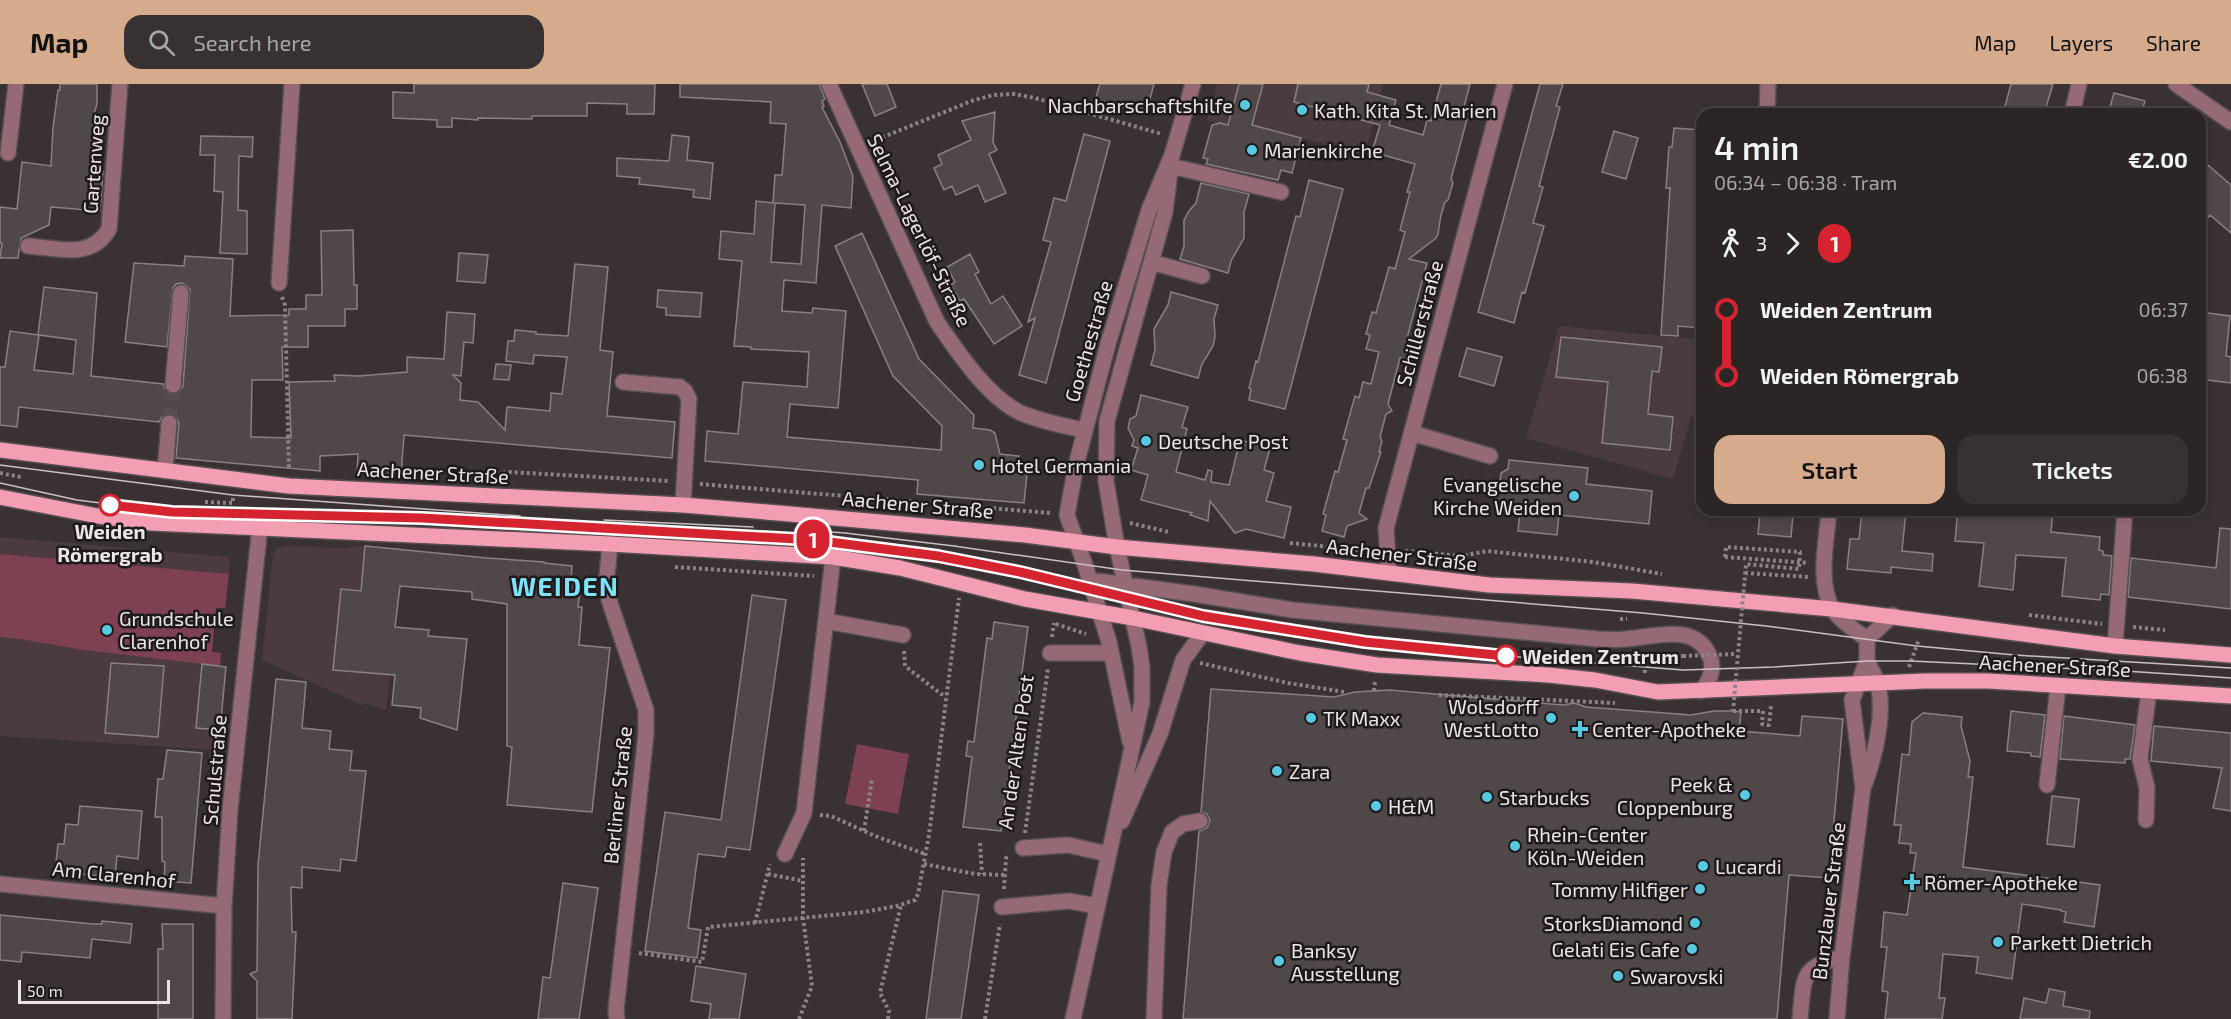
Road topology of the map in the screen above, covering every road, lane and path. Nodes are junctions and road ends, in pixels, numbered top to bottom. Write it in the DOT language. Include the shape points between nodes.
graph roads {
  1 [pos="16,84"];
  2 [pos="120,84"];
  3 [pos="292,84"];
  4 [pos="829,84"];
  5 [pos="1193,84"];
  6 [pos="1505,84"];
  7 [pos="1768,84"];
  8 [pos="2079,84"];
  9 [pos="2176,84"];
  10 [pos="1767,108"];
  11 [pos="2073,108"];
  12 [pos="2231,122"];
  13 [pos="1177,138"];
  14 [pos="857,148"];
  15 [pos="8,153"];
  16 [pos="1171,160"];
  17 [pos="1281,192"];
  18 [pos="28,246"];
  19 [pos="1151,262"];
  20 [pos="1202,276"];
  21 [pos="279,284"];
  22 [pos="181,292"];
  23 [pos="623,382"];
  24 [pos="173,385"];
  25 [pos="169,423"];
  26 [pos="1084,430"];
  27 [pos="1412,433"];
  28 [pos="0,450"];
  29 [pos="1490,456"];
  30 [pos="165,471"];
  31 [pos="0,473"];
  32 [pos="290,476"];
  33 [pos="21,477"];
  34 [pos="0,497"];
  35 [pos="683,506"];
  36 [pos="1829,516"];
  37 [pos="2125,516"];
  38 [pos="260,526"];
  39 [pos="1077,543"];
  40 [pos="610,544"];
  41 [pos="1117,547"];
  42 [pos="1389,554"];
  43 [pos="833,557"];
  44 [pos="1825,564"];
  45 [pos="670,567"];
  46 [pos="1389,573"];
  47 [pos="1745,573"];
  48 [pos="1666,575"];
  49 [pos="1786,576"];
  50 [pos="830,577"];
  51 [pos="1089,580"];
  52 [pos="961,582"];
  53 [pos="1125,584"];
  54 [pos="948,598"];
  55 [pos="958,601"];
  56 [pos="969,604"];
  57 [pos="1832,609"];
  58 [pos="1099,612"];
  59 [pos="1900,616"];
  60 [pos="1133,618"];
  61 [pos="1620,618"];
  62 [pos="1627,619"];
  63 [pos="826,621"];
  64 [pos="1043,621"];
  65 [pos="1054,623"];
  66 [pos="1202,634"];
  67 [pos="903,635"];
  68 [pos="1867,639"];
  69 [pos="2115,646"];
  70 [pos="1110,647"];
  71 [pos="1050,653"];
  72 [pos="1737,654"];
  73 [pos="2231,655"];
  74 [pos="1645,658"];
  75 [pos="1183,660"];
  76 [pos="1867,661"];
  77 [pos="1925,681"];
  78 [pos="1878,683"];
  79 [pos="1857,684"];
  80 [pos="2058,686"];
  81 [pos="1701,691"];
  82 [pos="2149,691"];
  83 [pos="1345,692"];
  84 [pos="945,695"];
  85 [pos="2231,696"];
  86 [pos="1771,706"];
  87 [pos="1131,748"];
  88 [pos="872,779"];
  89 [pos="2047,785"];
  90 [pos="1863,788"];
  91 [pos="804,813"];
  92 [pos="2146,820"];
  93 [pos="1200,821"];
  94 [pos="864,831"];
  95 [pos="980,843"];
  96 [pos="1023,848"];
  97 [pos="785,854"];
  98 [pos="925,854"];
  99 [pos="1108,854"];
  100 [pos="924,864"];
  101 [pos="768,874"];
  102 [pos="982,874"];
  103 [pos="1005,875"];
  104 [pos="803,881"];
  105 [pos="0,884"];
  106 [pos="901,904"];
  107 [pos="224,906"];
  108 [pos="1097,906"];
  109 [pos="1002,907"];
  110 [pos="803,918"];
  111 [pos="755,922"];
  112 [pos="622,950"];
  113 [pos="1842,957"];
  114 [pos="224,1019"];
  115 [pos="617,1019"];
  116 [pos="799,1019"];
  117 [pos="888,1019"];
  118 [pos="985,1019"];
  119 [pos="1073,1019"];
  120 [pos="1154,1019"];
  121 [pos="1800,1019"];
  122 [pos="1837,1019"];
  1 -- 15 [label="street"];
  2 -- 18 [label="street, Gartenweg" via="109,228 103,240 81,250"];
  3 -- 21 [label="street"];
  4 -- 14 [label="street, Selma-Lagerlöf-Straße"];
  5 -- 13 [label="street, Goethestraße"];
  6 -- 27 [label="street, Schillerstraße"];
  7 -- 10 [label="street"];
  8 -- 11 [label="street"];
  9 -- 12 [label="street"];
  13 -- 14 [label="path" via="1014,94 974,100"];
  13 -- 16 [label="street, Goethestraße"];
  14 -- 26 [label="street, Selma-Lagerlöf-Straße" via="937,322 955,349 991,391 1020,412"];
  16 -- 17 [label="street"];
  16 -- 19 [label="street, Goethestraße" via="1165,212"];
  16 -- 26 [label="street, Goethestraße" via="1149,210"];
  19 -- 20 [label="street"];
  19 -- 41 [label="street, Goethestraße" via="1107,421 1107,481"];
  21 -- 32 [label="path" via="285,305"];
  22 -- 24 [label="street"];
  23 -- 35 [label="street" via="680,387 689,399"];
  25 -- 30 [label="street"];
  26 -- 39 [label="street, Goethestraße" via="1067,515"];
  27 -- 29 [label="street"];
  27 -- 42 [label="street, Schillerstraße" via="1386,528"];
  28 -- 30 [label="main road, Aachener Straße"];
  30 -- 35 [label="main road, Aachener Straße" via="289,486"];
  31 -- 33 [label="path"];
  34 -- 38 [label="main road, Aachener Straße" via="151,522"];
  35 -- 39 [label="main road, Aachener Straße" via="1024,535"];
  36 -- 44 [label="street"];
  37 -- 69 [label="street, Aachener Straße"];
  38 -- 40 [label="main road, Aachener Straße"];
  38 -- 107 [label="street, Schulstraße" via="230,810"];
  39 -- 41 [label="main road, Aachener Straße"];
  39 -- 51 [label="street, Goethestraße"];
  40 -- 43 [label="main road, Aachener Straße"];
  40 -- 112 [label="street, Berliner Straße" via="609,600 646,710"];
  41 -- 46 [label="main road, Aachener Straße"];
  41 -- 53 [label="street, Goethestraße"];
  42 -- 46 [label="street, Schillerstraße"];
  42 -- 48 [label="path" via="1411,551 1462,556 1487,551 1593,562"];
  43 -- 50 [label="street"];
  43 -- 52 [label="main road, Aachener Straße"];
  44 -- 47 [label="path, bridge" via="1725,557 1726,547 1800,552 1798,569 1746,564"];
  44 -- 57 [label="street" via="1824,578"];
  45 -- 50 [label="path"];
  46 -- 57 [label="main road, Aachener Straße" via="1489,585 1638,592"];
  47 -- 49 [label="path"];
  47 -- 72 [label="path, bridge"];
  50 -- 63 [label="street"];
  51 -- 53 [label="street"];
  51 -- 58 [label="street, Goethestraße"];
  52 -- 55 [label="path"];
  52 -- 58 [label="main road, Aachener Straße" via="1025,599"];
  53 -- 60 [label="street, Goethestraße"];
  53 -- 81 [label="street" via="1292,610 1598,639 1679,634 1700,641 1711,660 1710,678"];
  54 -- 55 [label="path"];
  55 -- 56 [label="path"];
  55 -- 84 [label="path"];
  57 -- 59 [label="main road, Aachener Straße"];
  57 -- 68 [label="street"];
  58 -- 60 [label="main road, Aachener Straße"];
  58 -- 70 [label="street"];
  59 -- 68 [label="street"];
  59 -- 69 [label="main road, Aachener Straße"];
  59 -- 77 [label="path" via="1904,637 1921,639 1908,668 1925,668"];
  60 -- 66 [label="main road, Aachener Straße"];
  60 -- 87 [label="street" via="1143,686"];
  61 -- 62 [label="path"];
  63 -- 67 [label="street"];
  63 -- 91 [label="street"];
  64 -- 65 [label="path"];
  65 -- 70 [label="path"];
  65 -- 71 [label="path, An der Alten Post"];
  66 -- 75 [label="street"];
  66 -- 81 [label="main road, Aachener Straße" via="1362,663 1526,673 1658,692"];
  67 -- 84 [label="path" via="905,666"];
  68 -- 76 [label="street"];
  69 -- 73 [label="main road, Aachener Straße"];
  70 -- 71 [label="street"];
  70 -- 87 [label="street"];
  71 -- 96 [label="path, An der Alten Post"];
  72 -- 74 [label="path, bridge"];
  72 -- 86 [label="path, bridge" via="1733,711 1763,711 1762,724 1769,725"];
  75 -- 83 [label="path"];
  75 -- 99 [label="street" via="1160,734"];
  76 -- 78 [label="street"];
  76 -- 79 [label="street"];
  77 -- 78 [label="main road, Aachener Straße"];
  77 -- 80 [label="main road, Aachener Straße"];
  78 -- 79 [label="main road, Aachener Straße"];
  78 -- 90 [label="street, Bunzlauer Straße" via="1874,757"];
  79 -- 81 [label="main road, Aachener Straße"];
  79 -- 90 [label="street, Bunzlauer Straße" via="1852,700"];
  80 -- 82 [label="main road, Aachener Straße"];
  80 -- 89 [label="street"];
  82 -- 85 [label="main road, Aachener Straße"];
  82 -- 92 [label="street" via="2140,759 2147,788"];
  84 -- 98 [label="path"];
  87 -- 99 [label="street"];
  88 -- 94 [label="path"];
  90 -- 113 [label="street, Bunzlauer Straße"];
  91 -- 94 [label="path" via="831,816"];
  91 -- 97 [label="street"];
  93 -- 120 [label="street" via="1183,824 1172,832 1164,852 1159,885"];
  94 -- 98 [label="path"];
  95 -- 102 [label="path"];
  96 -- 99 [label="street" via="1068,845"];
  96 -- 103 [label="path, An der Alten Post" via="1006,858"];
  97 -- 101 [label="path" via="773,852"];
  97 -- 104 [label="path" via="803,856"];
  98 -- 100 [label="path"];
  99 -- 108 [label="street"];
  100 -- 102 [label="path"];
  100 -- 106 [label="path" via="915,900"];
  101 -- 104 [label="path"];
  101 -- 111 [label="path"];
  102 -- 103 [label="path"];
  103 -- 109 [label="path, An der Alten Post"];
  104 -- 110 [label="path"];
  105 -- 107 [label="street, Am Clarenhof"];
  106 -- 110 [label="path"];
  106 -- 117 [label="path" via="880,993 889,1011"];
  107 -- 114 [label="street, Schulstraße"];
  108 -- 109 [label="street" via="1069,901"];
  108 -- 119 [label="street"];
  109 -- 118 [label="path, An der Alten Post"];
  110 -- 111 [label="path"];
  110 -- 116 [label="path" via="813,986"];
  111 -- 112 [label="path" via="708,927 702,962"];
  112 -- 115 [label="street, Berliner Straße"];
  113 -- 121 [label="street" via="1823,961 1804,979"];
  113 -- 122 [label="street, Bunzlauer Straße"];
}
